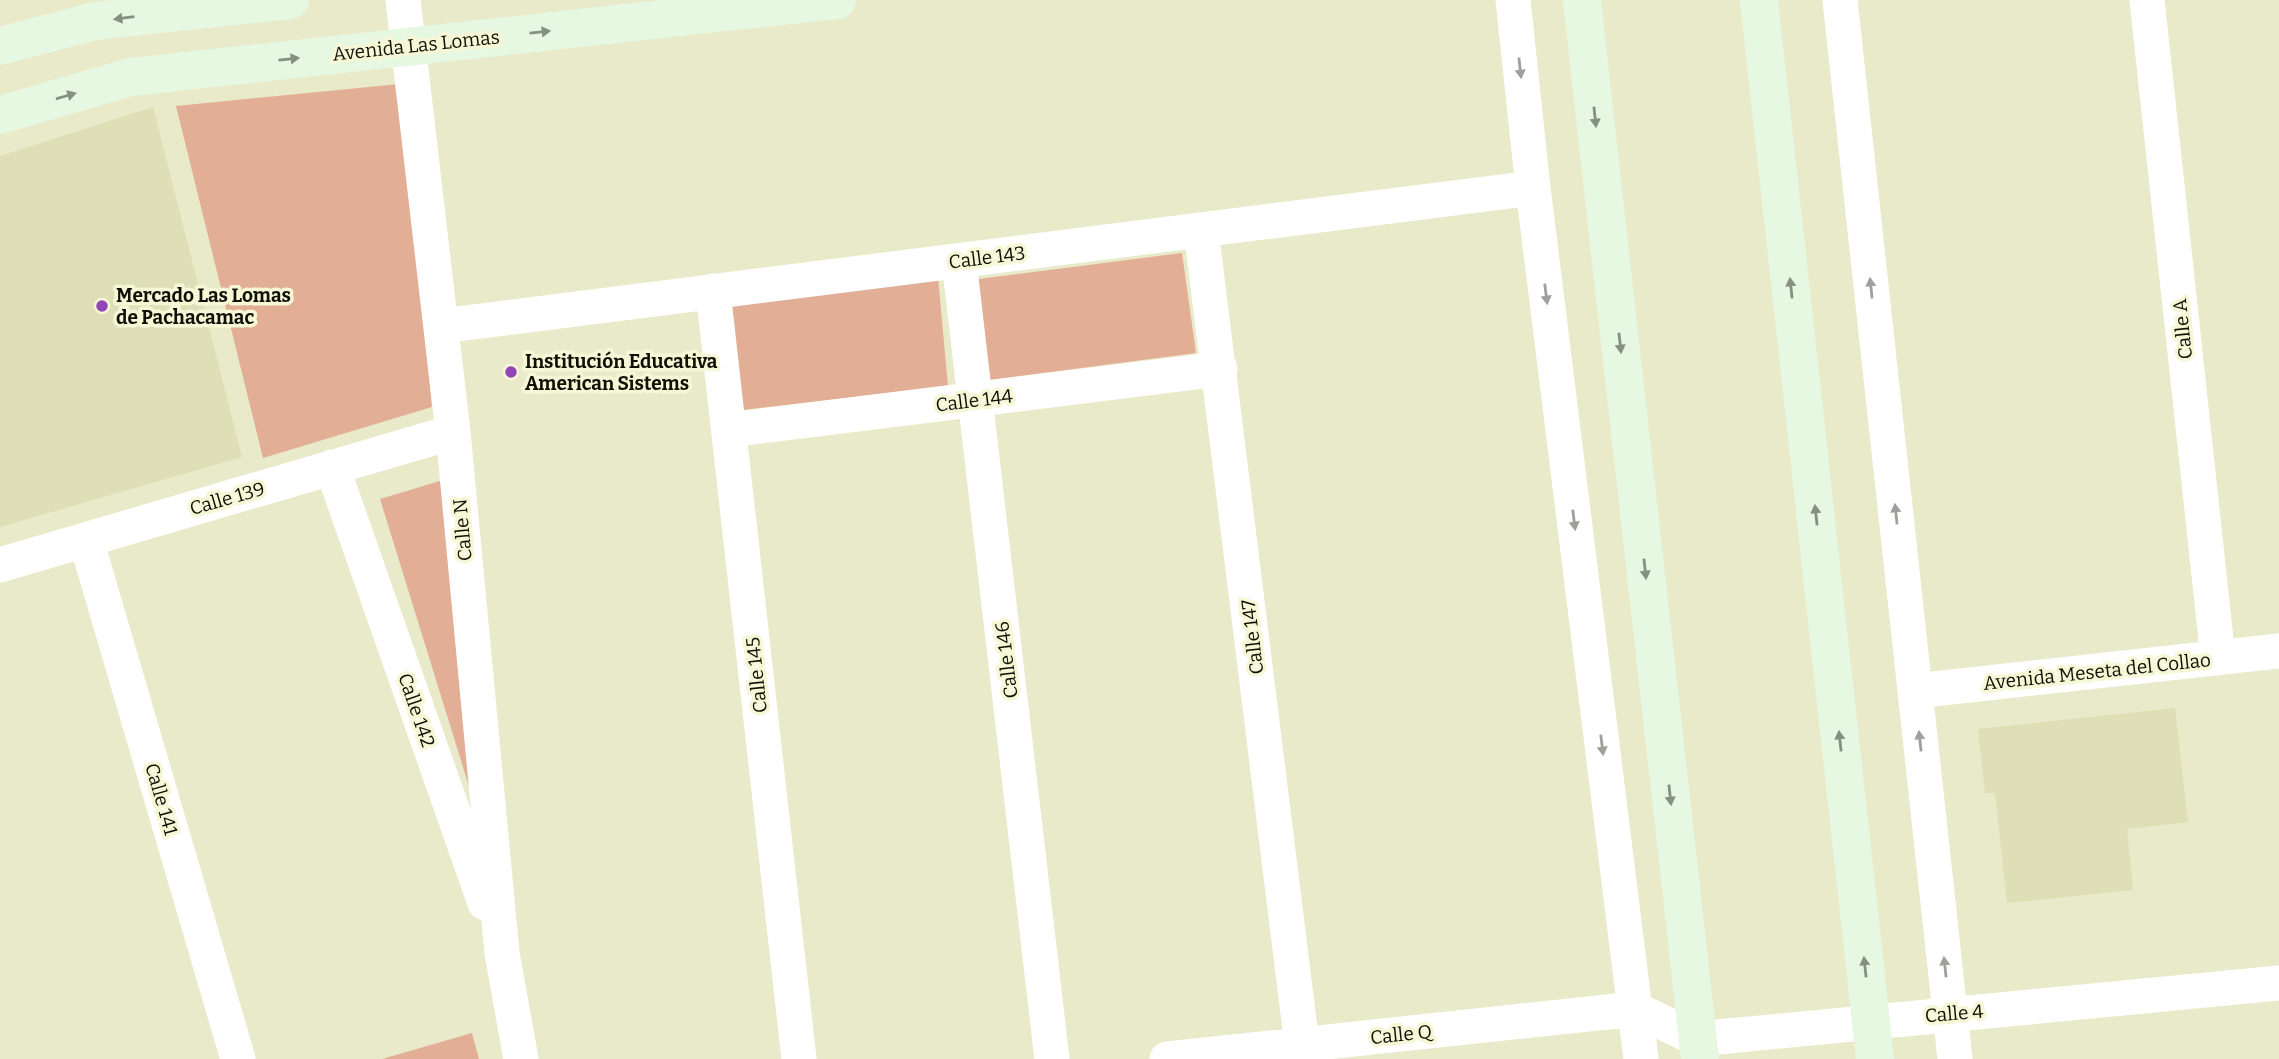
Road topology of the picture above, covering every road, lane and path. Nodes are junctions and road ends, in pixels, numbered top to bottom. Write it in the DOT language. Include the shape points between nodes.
graph roads {
  1 [pos="290,0"];
  2 [pos="403,0"];
  3 [pos="837,0"];
  4 [pos="1513,0"];
  5 [pos="1582,0"];
  6 [pos="1759,0"];
  7 [pos="1840,0"];
  8 [pos="2147,0"];
  9 [pos="173,6"];
  10 [pos="0,46"];
  11 [pos="409,46"];
  12 [pos="0,115"];
  13 [pos="1533,188"];
  14 [pos="1201,230"];
  15 [pos="959,261"];
  16 [pos="713,291"];
  17 [pos="441,326"];
  18 [pos="1220,369"];
  19 [pos="975,399"];
  20 [pos="729,430"];
  21 [pos="453,432"];
  22 [pos="332,467"];
  23 [pos="86,540"];
  24 [pos="0,565"];
  25 [pos="2279,651"];
  26 [pos="2218,658"];
  27 [pos="1915,691"];
  28 [pos="502,953"];
  29 [pos="2279,983"];
  30 [pos="1635,1009"];
  31 [pos="1950,1013"];
  32 [pos="1871,1020"];
  33 [pos="1302,1045"];
  34 [pos="1698,1049"];
  35 [pos="238,1059"];
  36 [pos="521,1059"];
  37 [pos="799,1059"];
  38 [pos="1052,1059"];
  39 [pos="1167,1059"];
  40 [pos="1641,1059"];
  41 [pos="1875,1059"];
  42 [pos="1955,1059"];
  1 -- 9 [label="main road"];
  2 -- 11 [label="street, Calle N"];
  11 -- 3 [label="main road, Avenida Las Lomas, one-way"];
  4 -- 13 [label="street, one-way"];
  5 -- 34 [label="main road, one-way"];
  32 -- 6 [label="main road, one-way"];
  27 -- 7 [label="street, one-way"];
  8 -- 26 [label="street, Calle A"];
  9 -- 10 [label="main road, one-way"];
  12 -- 11 [label="main road, Avenida Las Lomas, one-way" via="131,76"];
  11 -- 17 [label="street, Calle N"];
  13 -- 14 [label="street, Calle 143"];
  13 -- 30 [label="street, one-way"];
  14 -- 15 [label="street, Calle 143"];
  14 -- 18 [label="street, Calle 147"];
  15 -- 16 [label="street, Calle 143"];
  15 -- 19 [label="street, Calle 146"];
  16 -- 17 [label="street, Calle 143"];
  16 -- 20 [label="street, Calle 145"];
  17 -- 21 [label="street, Calle N"];
  18 -- 19 [label="street, Calle 144"];
  18 -- 33 [label="street, Calle 147"];
  19 -- 20 [label="street, Calle 144"];
  19 -- 38 [label="street, Calle 146"];
  20 -- 37 [label="street, Calle 145"];
  21 -- 22 [label="street, Calle 139"];
  21 -- 28 [label="street, Calle N"];
  22 -- 23 [label="street, Calle 139"];
  22 -- 28 [label="street, Calle 142"];
  23 -- 24 [label="street, Calle 139"];
  23 -- 35 [label="street, Calle 141"];
  25 -- 26 [label="street, Avenida Meseta del Collao"];
  26 -- 27 [label="street, Avenida Meseta del Collao"];
  31 -- 27 [label="street, one-way"];
  28 -- 36 [label="street, Calle N"];
  29 -- 31 [label="street, Calle 4"];
  30 -- 33 [label="street, Calle Q"];
  30 -- 34 [label="street"];
  30 -- 40 [label="street"];
  31 -- 32 [label="street, Calle 4"];
  31 -- 42 [label="street"];
  32 -- 34 [label="street, Calle 4"];
  32 -- 41 [label="main road"];
  33 -- 39 [label="street, Calle Q"];
}
